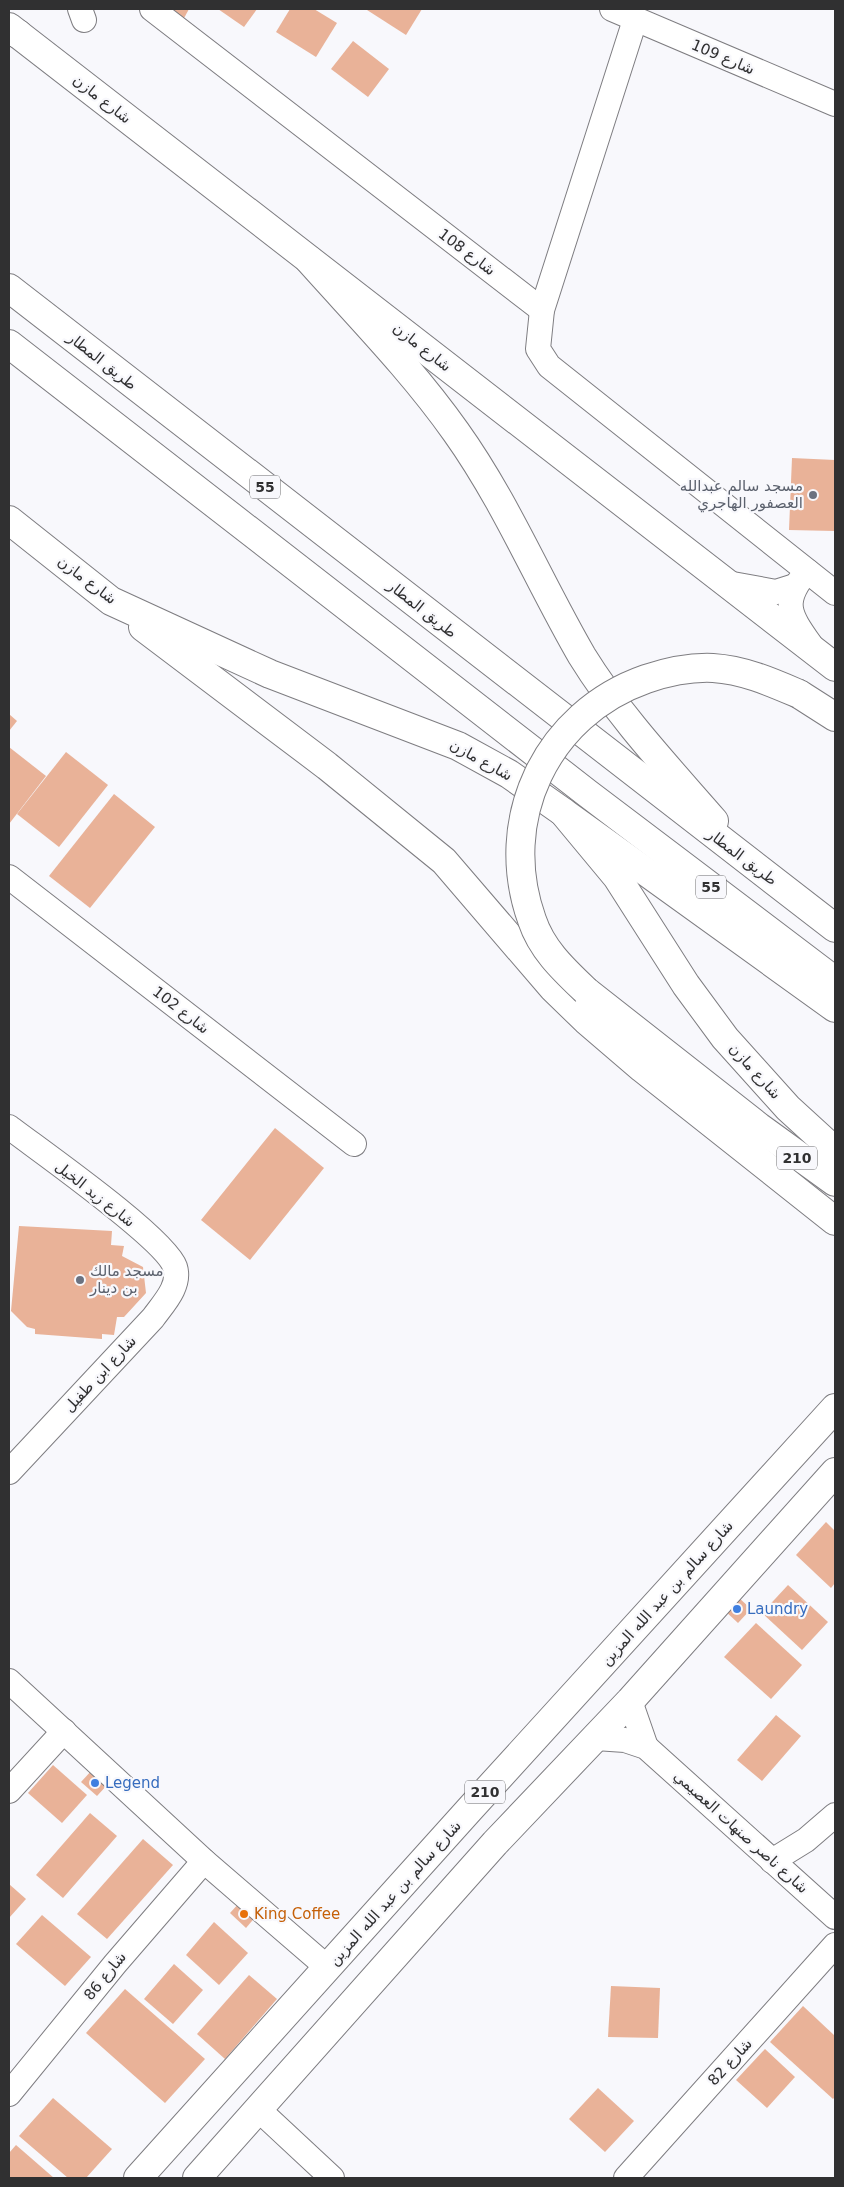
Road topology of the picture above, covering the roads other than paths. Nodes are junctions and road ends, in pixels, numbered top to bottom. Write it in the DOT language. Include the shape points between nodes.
graph roads {
  1 [pos="152,9"];
  2 [pos="612,9"];
  3 [pos="635,20"];
  4 [pos="12,30"];
  5 [pos="835,104"];
  6 [pos="309,260"];
  7 [pos="9,288"];
  8 [pos="542,310"];
  9 [pos="9,344"];
  10 [pos="9,520"];
  11 [pos="801,578"];
  12 [pos="727,582"];
  13 [pos="835,594"];
  14 [pos="111,601"];
  15 [pos="825,658"];
  16 [pos="835,717"];
  17 [pos="563,812"];
  18 [pos="753,866"];
  19 [pos="9,877"];
  20 [pos="835,928"];
  21 [pos="835,981"];
  22 [pos="835,1008"];
  23 [pos="9,1127"];
  24 [pos="759,1127"];
  25 [pos="354,1144"];
  26 [pos="835,1151"];
  27 [pos="835,1182"];
  28 [pos="835,1189"];
  29 [pos="835,1221"];
  30 [pos="175,1267"];
  31 [pos="835,1408"];
  32 [pos="9,1472"];
  33 [pos="835,1472"];
  34 [pos="9,1681"];
  35 [pos="630,1701"];
  36 [pos="64,1731"];
  37 [pos="596,1738"];
  38 [pos="646,1747"];
  39 [pos="9,1791"];
  40 [pos="469,1810"];
  41 [pos="835,1816"];
  42 [pos="495,1843"];
  43 [pos="204,1862"];
  44 [pos="772,1862"];
  45 [pos="835,1917"];
  46 [pos="835,1946"];
  47 [pos="328,1968"];
  48 [pos="9,2094"];
  49 [pos="259,2110"];
  50 [pos="138,2178"];
  51 [pos="197,2178"];
  52 [pos="332,2178"];
  53 [pos="626,2178"];
  1 -- 8 [label="street, شارع 108"];
  2 -- 3 [label="street, شارع 109"];
  3 -- 5 [label="street, شارع 109"];
  3 -- 8 [label="street"];
  4 -- 6 [label="main road, شارع مازن"];
  6 -- 12 [label="main road, شارع مازن"];
  6 -- 18 [label="main road" via="456,431 480,468 583,656 642,740"];
  7 -- 18 [label="main road, طريق المطار / 55"];
  8 -- 11 [label="street" via="538,349 549,366"];
  9 -- 21 [label="main road, 55" via="586,793"];
  10 -- 14 [label="main road, شارع مازن"];
  11 -- 12 [label="street" via="776,592"];
  11 -- 13 [label="street"];
  11 -- 15 [label="street" via="791,594 792,614"];
  12 -- 15 [label="main road, شارع مازن"];
  14 -- 17 [label="main road, شارع مازن" via="270,674 458,746 509,774"];
  14 -- 29 [label="main road" via="327,766 444,861 553,988 586,1020"];
  16 -- 24 [label="main road, bridge" via="800,694 758,676 712,668 667,672 624,687 585,712 554,746 532,787 521,831 521,877 532,921 554,962 586,991"];
  17 -- 22 [label="main road"];
  17 -- 26 [label="main road, شارع مازن" via="617,877 686,985 725,1038 788,1108"];
  18 -- 20 [label="main road, طريق المطار / 55"];
  19 -- 25 [label="street, شارع 102"];
  23 -- 30 [label="street, شارع زيد الخيل" via="136,1224 161,1247"];
  24 -- 27 [label="main road"];
  24 -- 28 [label="main road, 210"];
  30 -- 32 [label="street, شارع ابن طفيل" via="174,1290 153,1318"];
  31 -- 40 [label="main road, شارع سالم بن عبد الله المزين / 210"];
  33 -- 35 [label="main road, 210"];
  34 -- 36 [label="street"];
  35 -- 37 [label="main road, 210"];
  35 -- 38 [label="street, شارع ناصر صنهات العصيمي"];
  36 -- 39 [label="street"];
  36 -- 43 [label="street"];
  37 -- 38 [label="street, شارع ناصر صنهات العصيمي" via="625,1740"];
  37 -- 42 [label="main road, 210"];
  38 -- 44 [label="street, شارع ناصر صنهات العصيمي"];
  40 -- 42 [label="main road" via="482,1811 492,1819 497,1831"];
  40 -- 47 [label="main road, شارع سالم بن عبد الله المزين / 210"];
  41 -- 44 [label="street"];
  42 -- 49 [label="main road, 210"];
  43 -- 47 [label="street"];
  43 -- 48 [label="street, شارع 86" via="115,1964"];
  44 -- 45 [label="street, شارع ناصر صنهات العصيمي"];
  46 -- 53 [label="street, شارع 82"];
  47 -- 50 [label="main road, شارع سالم بن عبد الله المزين / 210"];
  49 -- 51 [label="main road, 210"];
  49 -- 52 [label="street"];
}
